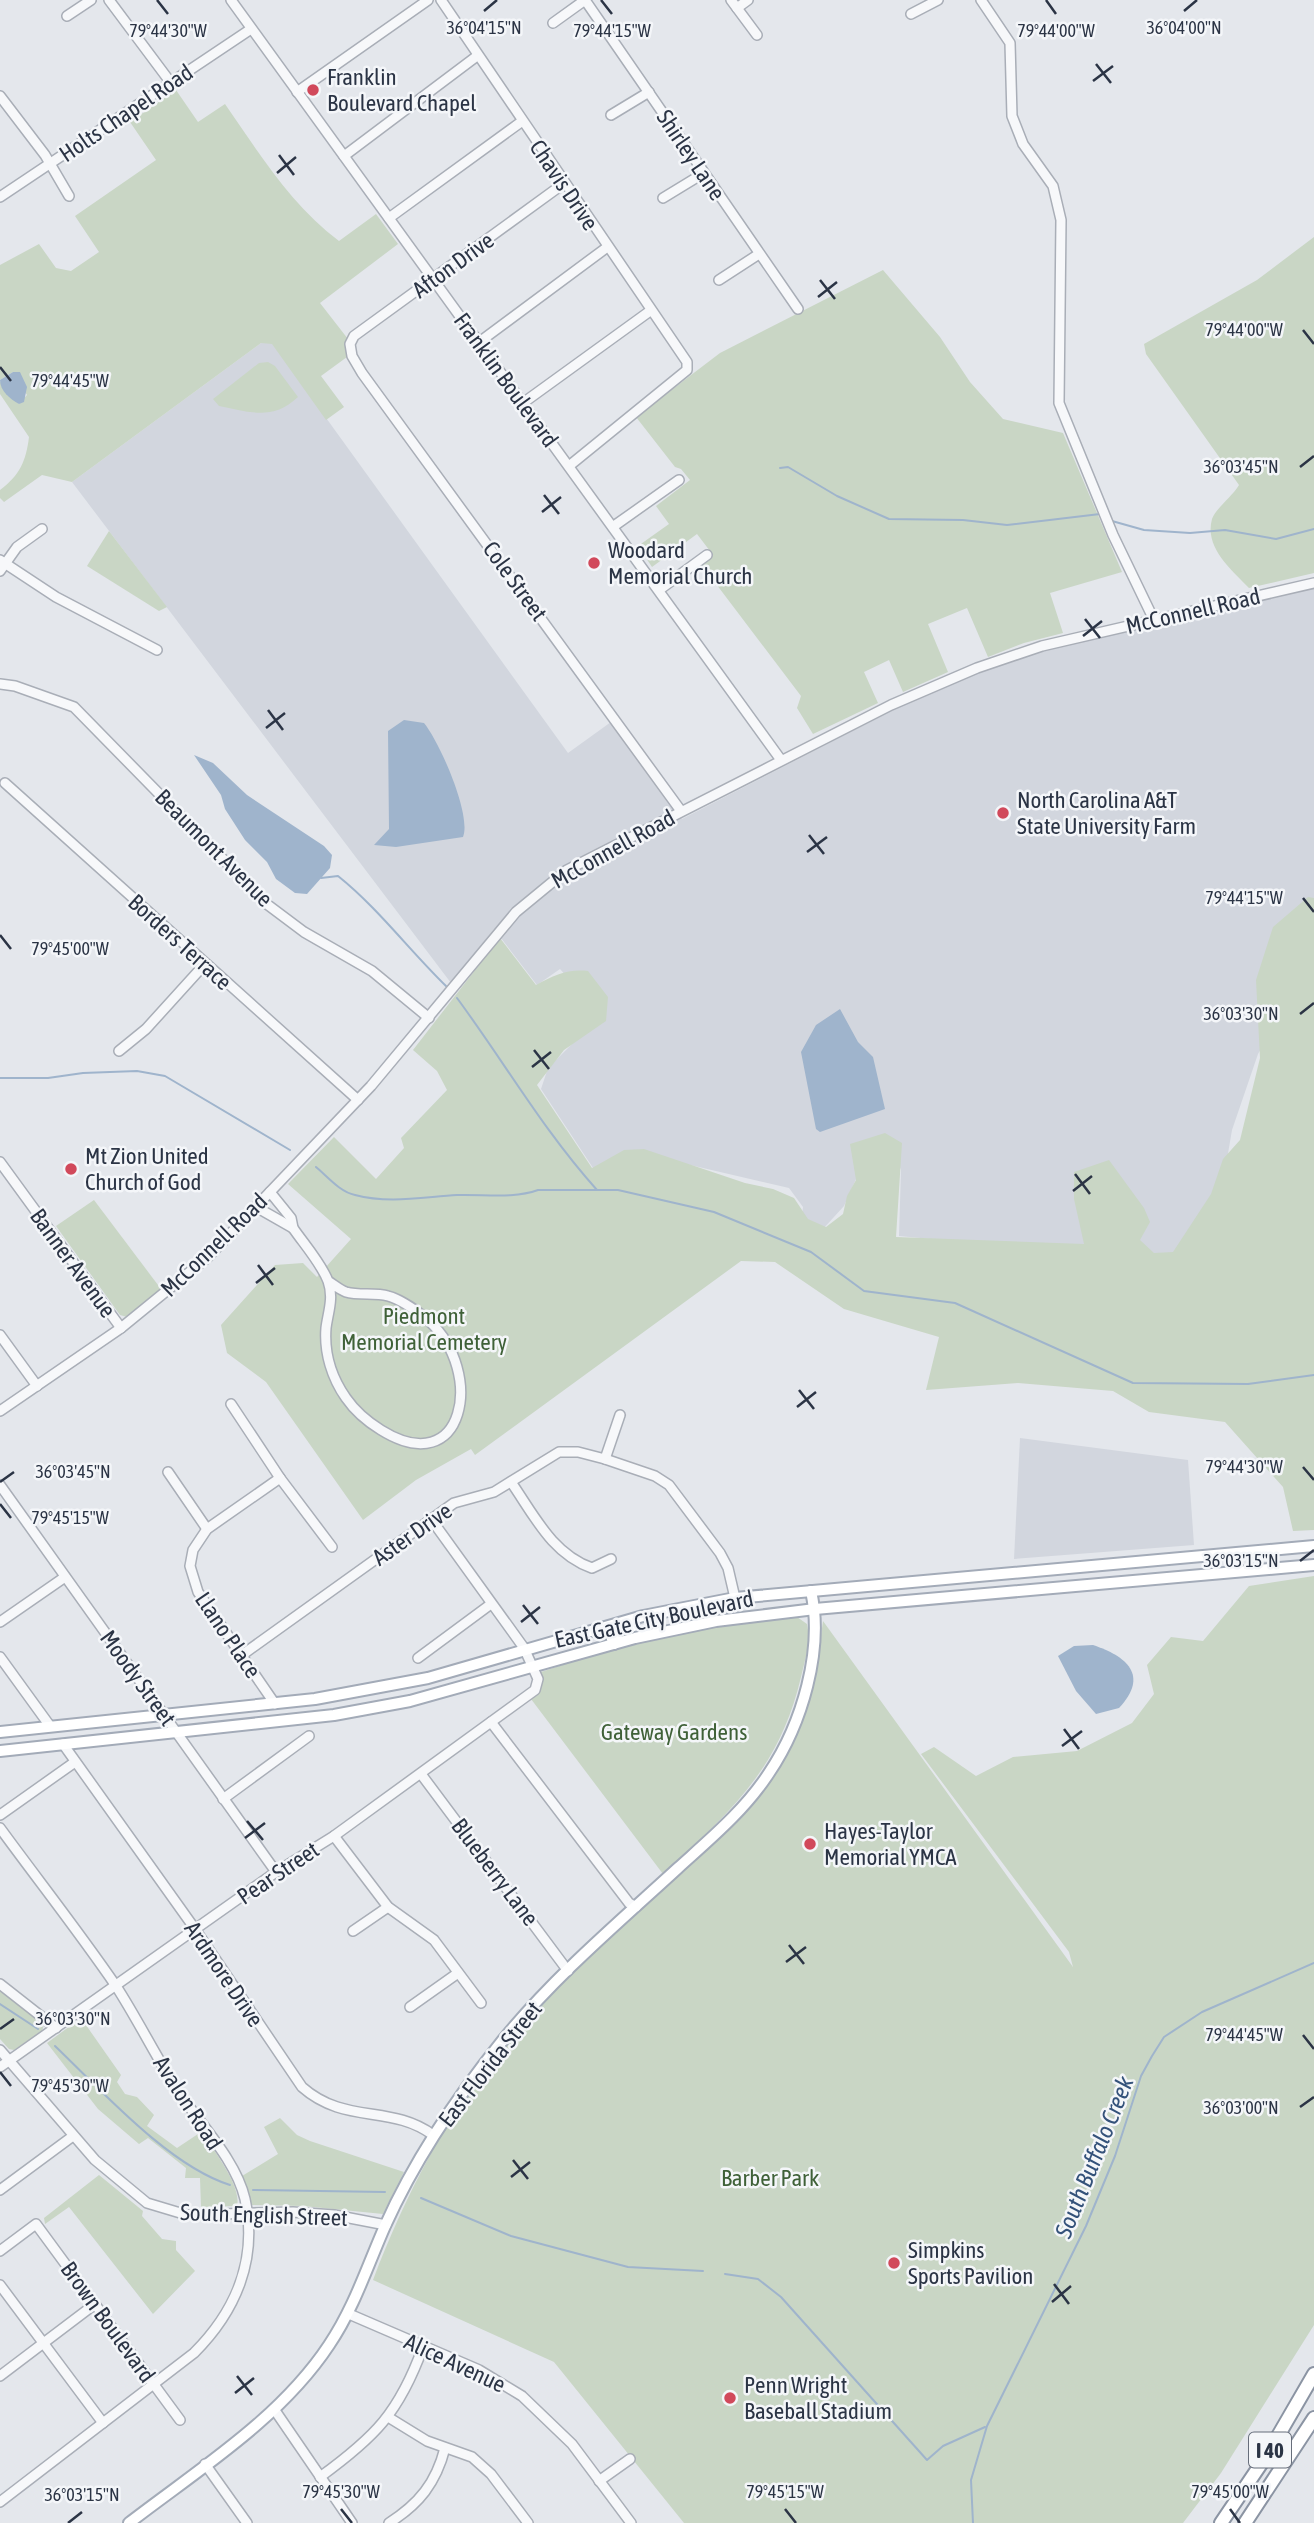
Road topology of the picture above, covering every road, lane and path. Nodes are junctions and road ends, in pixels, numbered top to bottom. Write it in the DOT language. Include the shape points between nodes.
graph roads {
  1 [pos="91,0"];
  2 [pos="109,0"];
  3 [pos="231,0"];
  4 [pos="428,0"];
  5 [pos="441,0"];
  6 [pos="585,0"];
  7 [pos="748,0"];
  8 [pos="938,0"];
  9 [pos="981,0"];
  10 [pos="734,4"];
  11 [pos="911,14"];
  12 [pos="67,16"];
  13 [pos="553,23"];
  14 [pos="251,29"];
  15 [pos="757,35"];
  16 [pos="477,56"];
  17 [pos="171,83"];
  18 [pos="297,92"];
  19 [pos="649,92"];
  20 [pos="0,96"];
  21 [pos="611,116"];
  22 [pos="521,121"];
  23 [pos="344,156"];
  24 [pos="49,164"];
  25 [pos="704,173"];
  26 [pos="563,184"];
  27 [pos="69,196"];
  28 [pos="0,197"];
  29 [pos="663,198"];
  30 [pos="388,218"];
  31 [pos="606,247"];
  32 [pos="759,254"];
  33 [pos="432,280"];
  34 [pos="719,280"];
  35 [pos="798,309"];
  36 [pos="650,311"];
  37 [pos="478,343"];
  38 [pos="351,350"];
  39 [pos="523,403"];
  40 [pos="569,466"];
  41 [pos="679,480"];
  42 [pos="614,526"];
  43 [pos="42,529"];
  44 [pos="707,555"];
  45 [pos="2,565"];
  46 [pos="1314,583"];
  47 [pos="659,590"];
  48 [pos="1154,620"];
  49 [pos="157,650"];
  50 [pos="0,684"];
  51 [pos="781,760"];
  52 [pos="5,783"];
  53 [pos="681,811"];
  54 [pos="204,965"];
  55 [pos="429,1018"];
  56 [pos="118,1051"];
  57 [pos="358,1100"];
  58 [pos="0,1162"];
  59 [pos="270,1192"];
  60 [pos="256,1207"];
  61 [pos="293,1228"];
  62 [pos="328,1281"];
  63 [pos="121,1328"];
  64 [pos="0,1335"];
  65 [pos="37,1386"];
  66 [pos="231,1404"];
  67 [pos="0,1411"];
  68 [pos="620,1415"];
  69 [pos="605,1459"];
  70 [pos="168,1472"];
  71 [pos="279,1478"];
  72 [pos="511,1482"];
  73 [pos="0,1485"];
  74 [pos="430,1519"];
  75 [pos="208,1529"];
  76 [pos="1314,1546"];
  77 [pos="332,1547"];
  78 [pos="611,1559"];
  79 [pos="1314,1565"];
  80 [pos="65,1577"];
  81 [pos="811,1591"];
  82 [pos="729,1599"];
  83 [pos="491,1604"];
  84 [pos="815,1609"];
  85 [pos="0,1622"];
  86 [pos="614,1644"];
  87 [pos="524,1648"];
  88 [pos="242,1655"];
  89 [pos="0,1657"];
  90 [pos="418,1658"];
  91 [pos="533,1667"];
  92 [pos="275,1704"];
  93 [pos="226,1708"];
  94 [pos="163,1714"];
  95 [pos="491,1722"];
  96 [pos="50,1726"];
  97 [pos="0,1732"];
  98 [pos="178,1732"];
  99 [pos="309,1736"];
  100 [pos="114,1739"];
  101 [pos="63,1744"];
  102 [pos="0,1751"];
  103 [pos="75,1762"];
  104 [pos="421,1773"];
  105 [pos="223,1799"];
  106 [pos="0,1815"];
  107 [pos="0,1828"];
  108 [pos="334,1836"];
  109 [pos="276,1872"];
  110 [pos="388,1907"];
  111 [pos="636,1907"];
  112 [pos="195,1929"];
  113 [pos="353,1931"];
  114 [pos="568,1971"];
  115 [pos="458,1973"];
  116 [pos="0,1984"];
  117 [pos="116,1987"];
  118 [pos="481,2003"];
  119 [pos="410,2007"];
  120 [pos="56,2028"];
  121 [pos="0,2050"];
  122 [pos="4,2064"];
  123 [pos="433,2135"];
  124 [pos="73,2136"];
  125 [pos="0,2190"];
  126 [pos="247,2215"];
  127 [pos="386,2225"];
  128 [pos="0,2251"];
  129 [pos="0,2285"];
  130 [pos="95,2304"];
  131 [pos="349,2315"];
  132 [pos="43,2343"];
  133 [pos="423,2347"];
  134 [pos="1314,2374"];
  135 [pos="0,2376"];
  136 [pos="153,2383"];
  137 [pos="274,2409"];
  138 [pos="388,2417"];
  139 [pos="1314,2418"];
  140 [pos="180,2420"];
  141 [pos="103,2423"];
  142 [pos="445,2448"];
  143 [pos="630,2459"];
  144 [pos="205,2464"];
  145 [pos="320,2477"];
  146 [pos="599,2480"];
  147 [pos="0,2502"];
  148 [pos="129,2523"];
  149 [pos="247,2523"];
  150 [pos="352,2523"];
  151 [pos="389,2523"];
  152 [pos="528,2523"];
  153 [pos="631,2523"];
  154 [pos="1222,2523"];
  155 [pos="1245,2523"];
  1 -- 12 [label="street"];
  2 -- 17 [label="street"];
  3 -- 14 [label="street, Franklin Boulevard"];
  4 -- 18 [label="street"];
  5 -- 16 [label="street, Chavis Drive"];
  6 -- 13 [label="street"];
  6 -- 19 [label="street, Shirley Lane"];
  7 -- 10 [label="street"];
  8 -- 11 [label="street"];
  9 -- 48 [label="street" via="1010,43 1012,116 1017,132 1058,198 1059,403"];
  10 -- 15 [label="street"];
  14 -- 17 [label="street, Holts Chapel Road"];
  14 -- 18 [label="street, Franklin Boulevard"];
  16 -- 22 [label="street, Chavis Drive"];
  16 -- 23 [label="street"];
  17 -- 24 [label="street, Holts Chapel Road"];
  18 -- 23 [label="street, Franklin Boulevard"];
  19 -- 21 [label="street"];
  19 -- 25 [label="street, Shirley Lane"];
  20 -- 24 [label="street"];
  22 -- 26 [label="street, Chavis Drive"];
  22 -- 30 [label="street"];
  23 -- 30 [label="street, Franklin Boulevard"];
  24 -- 27 [label="street"];
  24 -- 28 [label="street, Holts Chapel Road"];
  25 -- 29 [label="street"];
  25 -- 32 [label="street, Shirley Lane"];
  26 -- 31 [label="street, Chavis Drive"];
  26 -- 33 [label="street, Afton Drive"];
  30 -- 33 [label="street, Franklin Boulevard"];
  31 -- 36 [label="street, Chavis Drive"];
  31 -- 37 [label="street"];
  32 -- 34 [label="street"];
  32 -- 35 [label="street, Shirley Lane"];
  33 -- 37 [label="street, Franklin Boulevard"];
  33 -- 38 [label="street, Afton Drive" via="354,336"];
  36 -- 39 [label="street"];
  36 -- 40 [label="street, Chavis Drive" via="687,362 687,370"];
  37 -- 39 [label="street, Franklin Boulevard"];
  38 -- 53 [label="street, Cole Street" via="362,373"];
  39 -- 40 [label="street, Franklin Boulevard"];
  40 -- 42 [label="street, Franklin Boulevard"];
  41 -- 42 [label="street"];
  42 -- 47 [label="street, Franklin Boulevard"];
  43 -- 45 [label="street"];
  44 -- 47 [label="street"];
  45 -- 49 [label="street"];
  46 -- 48 [label="street, McConnell Road"];
  47 -- 51 [label="street, Franklin Boulevard"];
  48 -- 51 [label="street, McConnell Road" via="1042,646 977,668"];
  50 -- 55 [label="street, Beaumont Avenue" via="74,707 268,905 304,932 372,971"];
  51 -- 53 [label="street, McConnell Road"];
  52 -- 54 [label="street, Borders Terrace"];
  53 -- 55 [label="street, McConnell Road" via="582,861 542,888 500,930"];
  54 -- 56 [label="street" via="146,1029"];
  54 -- 57 [label="street, Borders Terrace"];
  55 -- 57 [label="street, McConnell Road"];
  57 -- 59 [label="street, McConnell Road"];
  58 -- 63 [label="street, Banner Avenue"];
  59 -- 60 [label="street, McConnell Road"];
  59 -- 61 [label="street" via="291,1218"];
  60 -- 61 [label="street"];
  60 -- 63 [label="street, McConnell Road" via="189,1275"];
  61 -- 62 [label="street"];
  62 -- 62 [label="street" via="332,1300 327,1355 347,1400 370,1423 403,1443 422,1445 442,1437 460,1416 462,1390 446,1341 430,1322 390,1296 346,1292"];
  63 -- 65 [label="street, McConnell Road"];
  64 -- 65 [label="street"];
  65 -- 67 [label="street, McConnell Road"];
  66 -- 71 [label="street"];
  68 -- 69 [label="street"];
  69 -- 72 [label="street, Aster Drive" via="559,1452"];
  69 -- 82 [label="street, Aster Drive" via="669,1485 728,1568"];
  70 -- 75 [label="street"];
  71 -- 75 [label="street, Llano Place"];
  71 -- 77 [label="street"];
  72 -- 74 [label="street, Aster Drive" via="494,1492 454,1503"];
  72 -- 78 [label="street" via="558,1551 592,1568"];
  73 -- 80 [label="street, Moody Street"];
  74 -- 83 [label="street"];
  74 -- 88 [label="street, Aster Drive"];
  75 -- 88 [label="street, Llano Place" via="193,1550 192,1580"];
  76 -- 81 [label="main road, East Gate City Boulevard"];
  79 -- 84 [label="main road, East Gate City Boulevard"];
  80 -- 85 [label="street"];
  80 -- 94 [label="street, Moody Street"];
  81 -- 82 [label="main road, East Gate City Boulevard"];
  81 -- 84 [label="main road, East Florida Street"];
  82 -- 86 [label="main road" via="622,1629 612,1639"];
  82 -- 87 [label="main road, East Gate City Boulevard"];
  83 -- 87 [label="street"];
  83 -- 90 [label="street"];
  84 -- 86 [label="main road, East Gate City Boulevard" via="716,1621"];
  84 -- 111 [label="main road, East Florida Street" via="812,1656 799,1711 769,1773 731,1818"];
  86 -- 91 [label="main road, East Gate City Boulevard"];
  87 -- 91 [label="street"];
  87 -- 92 [label="main road, East Gate City Boulevard" via="428,1678"];
  88 -- 92 [label="street, Llano Place"];
  89 -- 96 [label="street"];
  91 -- 95 [label="street, Pear Street" via="538,1683 535,1690"];
  91 -- 98 [label="main road, East Gate City Boulevard" via="410,1701 334,1715"];
  92 -- 93 [label="main road, East Gate City Boulevard"];
  93 -- 94 [label="main road, East Gate City Boulevard"];
  93 -- 98 [label="main road" via="184,1719"];
  94 -- 96 [label="main road, East Gate City Boulevard"];
  94 -- 98 [label="street, Moody Street"];
  94 -- 100 [label="main road" via="165,1721 158,1728"];
  95 -- 104 [label="street, Pear Street"];
  95 -- 111 [label="street"];
  96 -- 97 [label="main road, East Gate City Boulevard"];
  98 -- 100 [label="main road, East Gate City Boulevard"];
  98 -- 105 [label="street, Moody Street"];
  99 -- 105 [label="street"];
  100 -- 101 [label="main road, East Gate City Boulevard"];
  101 -- 102 [label="main road, East Gate City Boulevard"];
  101 -- 103 [label="street, Ardmore Drive"];
  103 -- 106 [label="street"];
  103 -- 112 [label="street, Ardmore Drive"];
  104 -- 108 [label="street, Pear Street"];
  104 -- 114 [label="street, Blueberry Lane"];
  105 -- 109 [label="street, Moody Street"];
  107 -- 117 [label="street, Avalon Road"];
  108 -- 109 [label="street, Pear Street"];
  108 -- 110 [label="street"];
  109 -- 112 [label="street, Pear Street"];
  110 -- 113 [label="street"];
  110 -- 115 [label="street" via="434,1940"];
  111 -- 114 [label="main road, East Florida Street"];
  112 -- 117 [label="street, Pear Street"];
  112 -- 123 [label="street, Ardmore Drive" via="292,2074 313,2096 338,2110 404,2120"];
  114 -- 123 [label="main road, East Florida Street" via="505,2037"];
  115 -- 118 [label="street"];
  115 -- 119 [label="street"];
  116 -- 120 [label="street"];
  117 -- 120 [label="street, Pear Street"];
  117 -- 126 [label="street, Avalon Road" via="178,2091 234,2172"];
  120 -- 122 [label="street, Pear Street"];
  121 -- 122 [label="street, South English Street"];
  122 -- 124 [label="street, South English Street"];
  123 -- 127 [label="main road, East Florida Street"];
  124 -- 125 [label="street"];
  124 -- 126 [label="street, South English Street" via="107,2172 147,2203 187,2215"];
  126 -- 127 [label="street, South English Street" via="320,2214"];
  126 -- 136 [label="street, Avalon Road" via="248,2253 232,2304 194,2353"];
  127 -- 131 [label="main road, East Florida Street"];
  128 -- 130 [label="street, Brown Boulevard" via="36,2224"];
  129 -- 132 [label="street"];
  130 -- 132 [label="street"];
  130 -- 136 [label="street, Brown Boulevard"];
  131 -- 133 [label="street, Alice Avenue"];
  131 -- 137 [label="main road, East Florida Street" via="307,2375"];
  132 -- 135 [label="street"];
  132 -- 141 [label="street"];
  133 -- 138 [label="street"];
  133 -- 146 [label="street, Alice Avenue" via="503,2382 522,2396 572,2444"];
  134 -- 154 [label="highway, I 40"];
  136 -- 140 [label="street, Brown Boulevard"];
  136 -- 141 [label="street, Avalon Road"];
  137 -- 144 [label="main road, East Florida Street"];
  137 -- 145 [label="street"];
  138 -- 142 [label="street"];
  138 -- 145 [label="street" via="361,2447"];
  139 -- 155 [label="highway, I 40"];
  141 -- 147 [label="street, Avalon Road"];
  142 -- 151 [label="street" via="440,2468 420,2500"];
  142 -- 152 [label="street" via="472,2457 491,2474"];
  143 -- 146 [label="street"];
  144 -- 148 [label="main road, East Florida Street"];
  144 -- 149 [label="street"];
  145 -- 150 [label="street"];
  146 -- 153 [label="street, Alice Avenue"];
}
